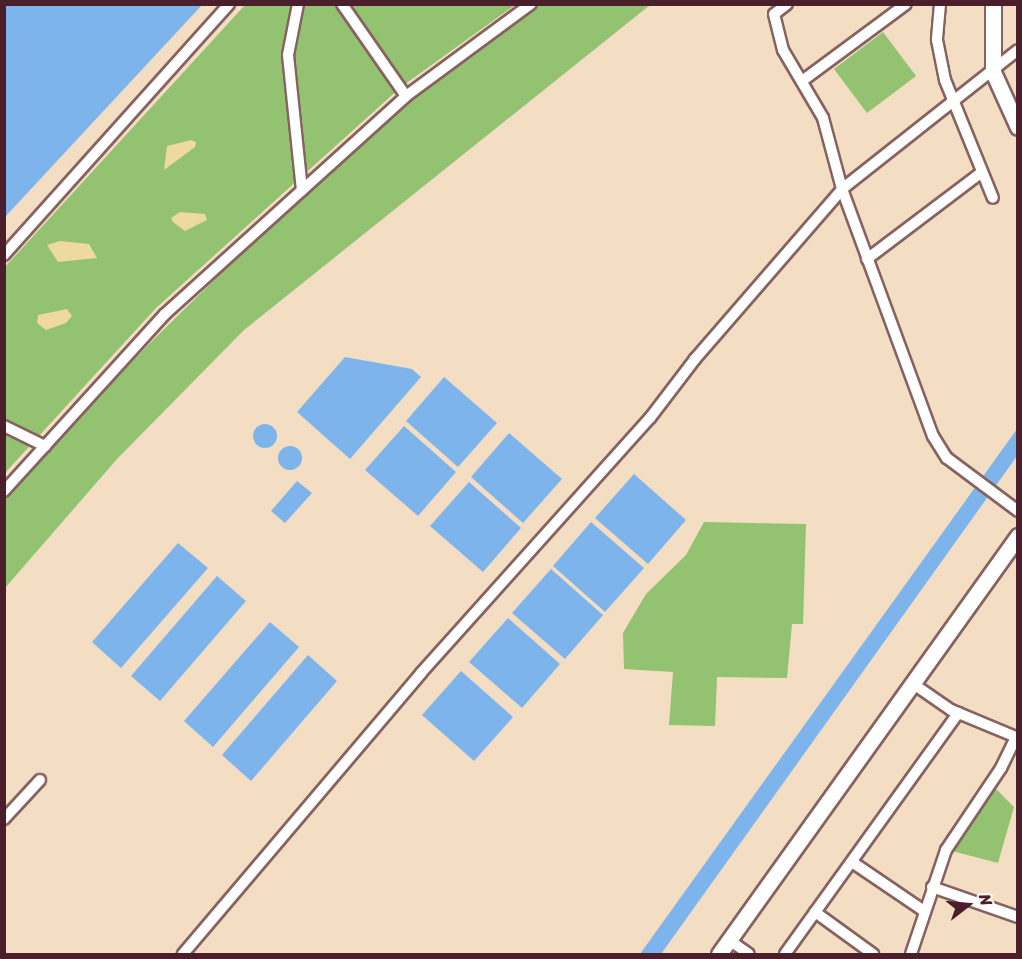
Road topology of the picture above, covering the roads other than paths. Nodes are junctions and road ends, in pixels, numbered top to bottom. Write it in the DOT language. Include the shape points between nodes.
graph roads {
  1 [pos="229,4"];
  2 [pos="298,4"];
  3 [pos="342,4"];
  4 [pos="531,4"];
  5 [pos="787,4"];
  6 [pos="906,4"];
  7 [pos="940,4"];
  8 [pos="993,4"];
  9 [pos="1017,50"];
  10 [pos="993,72"];
  11 [pos="802,81"];
  12 [pos="406,96"];
  13 [pos="952,104"];
  14 [pos="1017,127"];
  15 [pos="982,172"];
  16 [pos="842,189"];
  17 [pos="302,190"];
  18 [pos="993,198"];
  19 [pos="4,255"];
  20 [pos="867,259"];
  21 [pos="4,426"];
  22 [pos="45,446"];
  23 [pos="4,490"];
  24 [pos="1017,511"];
  25 [pos="1017,536"];
  26 [pos="912,683"];
  27 [pos="958,713"];
  28 [pos="40,780"];
  29 [pos="4,819"];
  30 [pos="852,862"];
  31 [pos="933,888"];
  32 [pos="924,911"];
  33 [pos="815,912"];
  34 [pos="1017,917"];
  35 [pos="729,940"];
  36 [pos="183,954"];
  37 [pos="719,954"];
  38 [pos="749,954"];
  39 [pos="785,954"];
  40 [pos="873,954"];
  41 [pos="911,954"];
  1 -- 19 [label="street"];
  2 -- 17 [label="street" via="288,55"];
  3 -- 12 [label="street"];
  4 -- 12 [label="street"];
  5 -- 11 [label="street" via="774,14 783,50"];
  6 -- 11 [label="street"];
  7 -- 13 [label="street" via="937,40"];
  8 -- 10 [label="street"];
  9 -- 10 [label="street"];
  10 -- 13 [label="street"];
  10 -- 14 [label="street"];
  11 -- 16 [label="street" via="824,118"];
  12 -- 17 [label="street"];
  13 -- 15 [label="street"];
  13 -- 16 [label="street"];
  15 -- 18 [label="street"];
  15 -- 20 [label="street"];
  16 -- 20 [label="street"];
  16 -- 36 [label="street" via="695,359 650,418 421,673"];
  17 -- 22 [label="street" via="165,314"];
  20 -- 24 [label="street" via="933,436 947,458"];
  21 -- 22 [label="street"];
  22 -- 23 [label="street"];
  25 -- 26 [label="street"];
  26 -- 27 [label="street"];
  26 -- 35 [label="street"];
  27 -- 30 [label="street"];
  27 -- 31 [label="street" via="1016,737 1001,768 946,850"];
  28 -- 29 [label="street"];
  30 -- 32 [label="street"];
  30 -- 33 [label="street"];
  31 -- 32 [label="street"];
  31 -- 34 [label="street"];
  32 -- 41 [label="street"];
  33 -- 39 [label="street"];
  33 -- 40 [label="street"];
  35 -- 37 [label="street"];
  35 -- 38 [label="street"];
}
